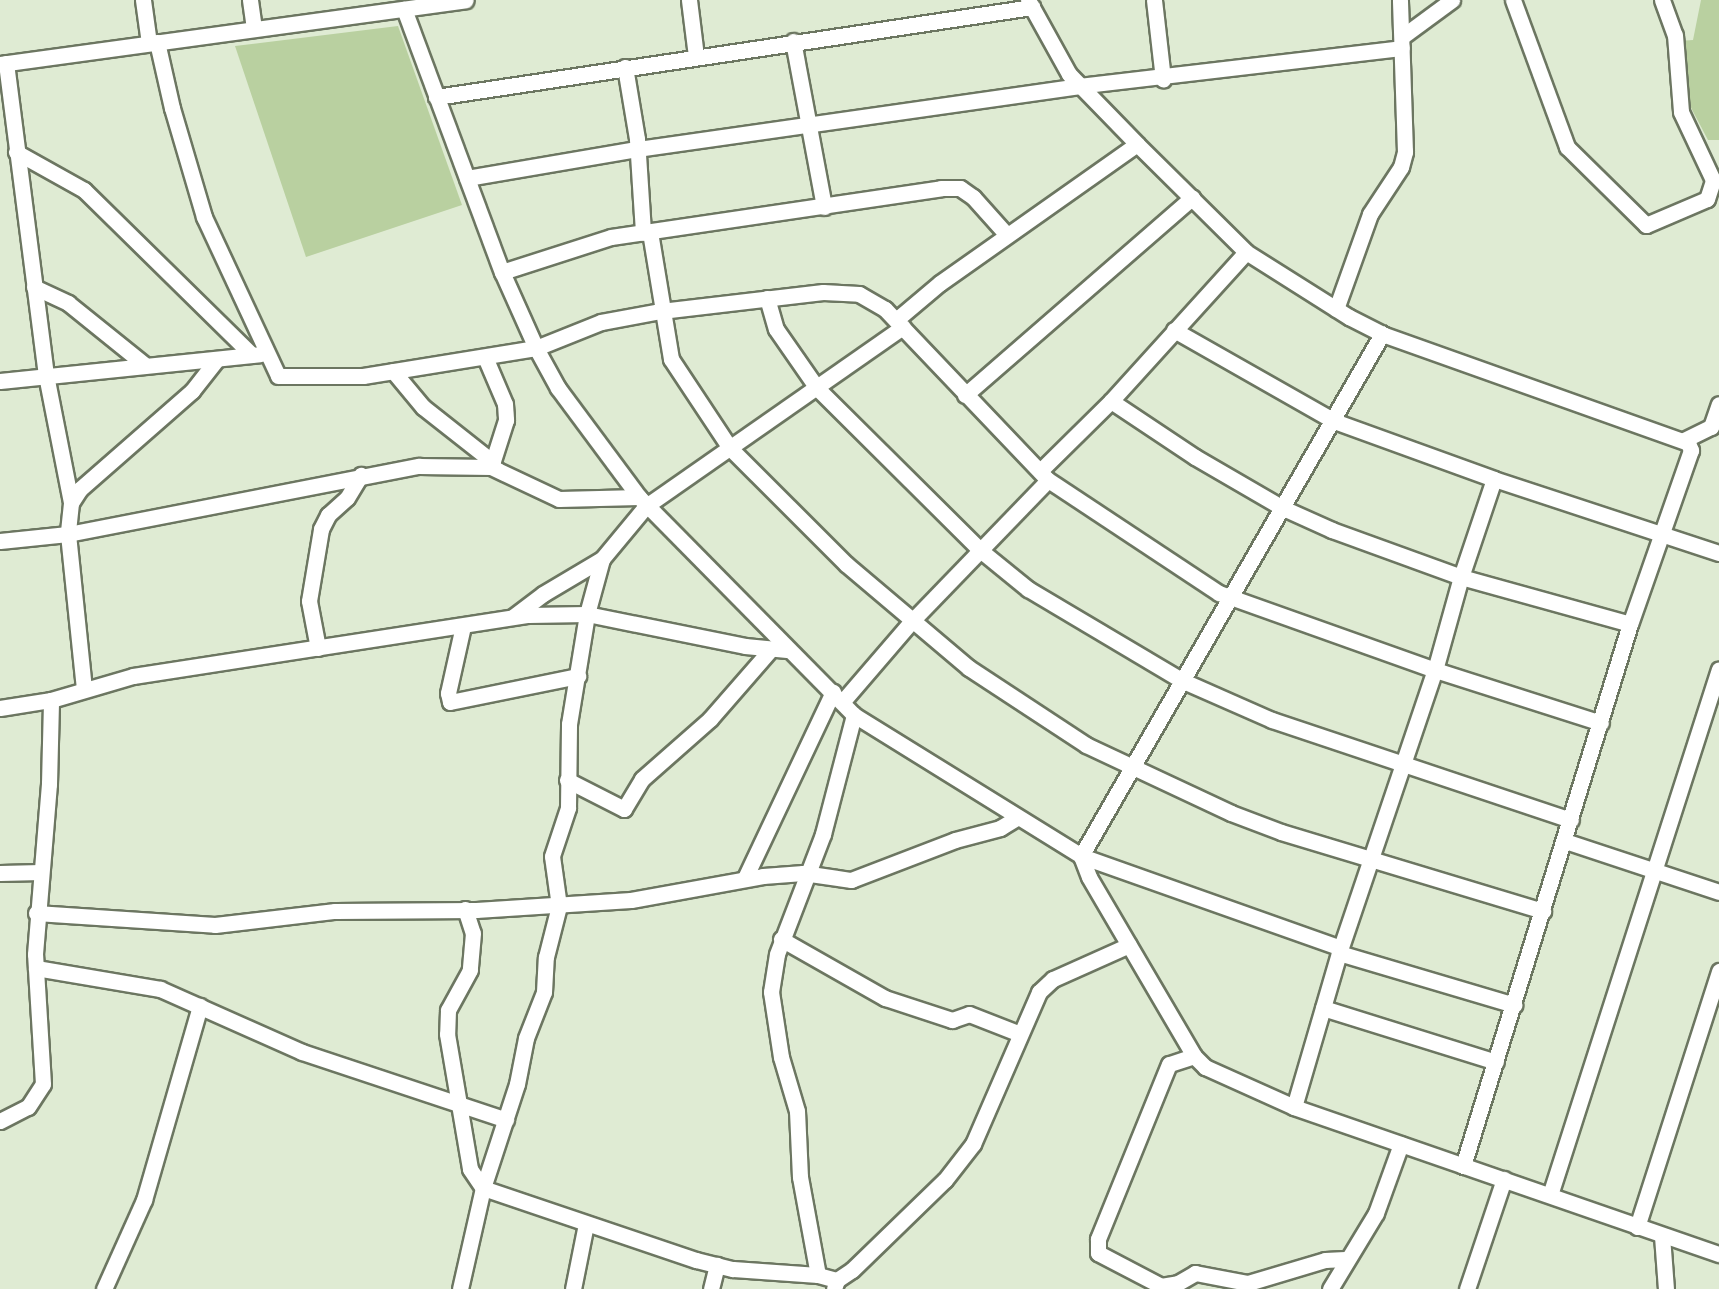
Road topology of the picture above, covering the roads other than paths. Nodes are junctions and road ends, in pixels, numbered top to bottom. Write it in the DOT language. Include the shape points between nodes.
graph roads {
  1 [pos="143,0"];
  2 [pos="250,0"];
  3 [pos="466,0"];
  4 [pos="689,0"];
  5 [pos="1154,0"];
  6 [pos="1400,0"];
  7 [pos="1452,0"];
  8 [pos="1513,0"];
  9 [pos="1662,0"];
  10 [pos="1030,4"];
  11 [pos="404,9"];
  12 [pos="254,28"];
  13 [pos="793,41"];
  14 [pos="153,42"];
  15 [pos="1402,42"];
  16 [pos="696,56"];
  17 [pos="3,63"];
  18 [pos="625,67"];
  19 [pos="1163,79"];
  20 [pos="1078,86"];
  21 [pos="436,97"];
  22 [pos="808,127"];
  23 [pos="1137,144"];
  24 [pos="638,149"];
  25 [pos="16,152"];
  26 [pos="467,178"];
  27 [pos="1716,179"];
  28 [pos="1192,198"];
  29 [pos="824,207"];
  30 [pos="646,232"];
  31 [pos="1007,235"];
  32 [pos="1246,252"];
  33 [pos="501,272"];
  34 [pos="34,287"];
  35 [pos="767,298"];
  36 [pos="1336,309"];
  37 [pos="661,311"];
  38 [pos="900,324"];
  39 [pos="1174,330"];
  40 [pos="1382,334"];
  41 [pos="536,348"];
  42 [pos="260,354"];
  43 [pos="485,357"];
  44 [pos="216,360"];
  45 [pos="144,364"];
  46 [pos="393,372"];
  47 [pos="46,375"];
  48 [pos="0,381"];
  49 [pos="817,388"];
  50 [pos="965,395"];
  51 [pos="1111,401"];
  52 [pos="1719,404"];
  53 [pos="1334,420"];
  54 [pos="1684,440"];
  55 [pos="730,448"];
  56 [pos="492,465"];
  57 [pos="362,475"];
  58 [pos="1044,476"];
  59 [pos="1494,480"];
  60 [pos="643,501"];
  61 [pos="71,503"];
  62 [pos="1283,508"];
  63 [pos="68,534"];
  64 [pos="1661,535"];
  65 [pos="0,542"];
  66 [pos="980,550"];
  67 [pos="1719,553"];
  68 [pos="602,560"];
  69 [pos="1461,577"];
  70 [pos="1232,598"];
  71 [pos="587,614"];
  72 [pos="514,617"];
  73 [pos="911,622"];
  74 [pos="1630,624"];
  75 [pos="463,626"];
  76 [pos="318,648"];
  77 [pos="779,649"];
  78 [pos="1719,669"];
  79 [pos="1435,670"];
  80 [pos="578,676"];
  81 [pos="1184,681"];
  82 [pos="84,688"];
  83 [pos="838,697"];
  84 [pos="51,700"];
  85 [pos="0,708"];
  86 [pos="854,714"];
  87 [pos="1601,723"];
  88 [pos="1402,764"];
  89 [pos="1134,769"];
  90 [pos="567,780"];
  91 [pos="1018,817"];
  92 [pos="1571,820"];
  93 [pos="1565,841"];
  94 [pos="1081,856"];
  95 [pos="1370,859"];
  96 [pos="1653,870"];
  97 [pos="41,872"];
  98 [pos="0,873"];
  99 [pos="808,875"];
  100 [pos="745,878"];
  101 [pos="1719,892"];
  102 [pos="559,906"];
  103 [pos="465,909"];
  104 [pos="1543,911"];
  105 [pos="36,913"];
  106 [pos="782,939"];
  107 [pos="1130,945"];
  108 [pos="1340,950"];
  109 [pos="36,968"];
  110 [pos="1719,971"];
  111 [pos="1514,1005"];
  112 [pos="200,1006"];
  113 [pos="1323,1008"];
  114 [pos="1020,1034"];
  115 [pos="1194,1056"];
  116 [pos="1496,1062"];
  117 [pos="459,1106"];
  118 [pos="1294,1107"];
  119 [pos="506,1120"];
  120 [pos="0,1121"];
  121 [pos="1401,1144"];
  122 [pos="1463,1166"];
  123 [pos="1504,1179"];
  124 [pos="483,1188"];
  125 [pos="1550,1194"];
  126 [pos="586,1224"];
  127 [pos="1637,1227"];
  128 [pos="1662,1236"];
  129 [pos="1719,1254"];
  130 [pos="1345,1259"];
  131 [pos="717,1265"];
  132 [pos="818,1275"];
  133 [pos="836,1285"];
  134 [pos="105,1289"];
  135 [pos="460,1289"];
  136 [pos="573,1289"];
  137 [pos="711,1289"];
  138 [pos="1330,1289"];
  139 [pos="1467,1289"];
  140 [pos="1666,1289"];
  1 -- 14 [label="street"];
  2 -- 12 [label="street"];
  3 -- 11 [label="street"];
  4 -- 16 [label="street"];
  5 -- 19 [label="street"];
  6 -- 15 [label="street"];
  7 -- 15 [label="street"];
  8 -- 27 [label="street" via="1567,147 1646,225 1707,199"];
  9 -- 27 [label="street" via="1675,35 1681,112"];
  10 -- 13 [label="street"];
  10 -- 20 [label="street" via="1058,59"];
  11 -- 12 [label="street"];
  11 -- 21 [label="street"];
  12 -- 14 [label="street"];
  13 -- 16 [label="street"];
  13 -- 22 [label="street"];
  14 -- 17 [label="street"];
  14 -- 42 [label="street" via="204,217"];
  15 -- 19 [label="street"];
  15 -- 36 [label="street" via="1407,136 1404,159 1370,214"];
  16 -- 18 [label="street"];
  17 -- 25 [label="street"];
  18 -- 21 [label="street"];
  18 -- 24 [label="street"];
  19 -- 20 [label="street"];
  20 -- 22 [label="street"];
  20 -- 23 [label="street"];
  21 -- 26 [label="street"];
  22 -- 24 [label="street"];
  22 -- 29 [label="street"];
  23 -- 28 [label="street"];
  23 -- 31 [label="street"];
  24 -- 26 [label="street"];
  24 -- 30 [label="street"];
  25 -- 34 [label="street"];
  25 -- 42 [label="street" via="84,190"];
  26 -- 33 [label="street"];
  28 -- 32 [label="street"];
  28 -- 50 [label="street"];
  29 -- 30 [label="street"];
  29 -- 31 [label="street" via="960,188"];
  30 -- 33 [label="street" via="595,241"];
  30 -- 37 [label="street"];
  31 -- 38 [label="street"];
  32 -- 36 [label="street"];
  32 -- 39 [label="street"];
  33 -- 41 [label="street"];
  34 -- 45 [label="street" via="68,303"];
  34 -- 47 [label="street"];
  35 -- 37 [label="street"];
  35 -- 38 [label="street" via="842,291 874,301"];
  35 -- 49 [label="street" via="776,329"];
  36 -- 40 [label="street"];
  37 -- 41 [label="street" via="601,322"];
  37 -- 55 [label="street" via="671,359"];
  38 -- 49 [label="street"];
  38 -- 50 [label="street"];
  39 -- 51 [label="street"];
  39 -- 53 [label="street"];
  40 -- 53 [label="street"];
  40 -- 54 [label="street"];
  41 -- 43 [label="street"];
  41 -- 60 [label="street" via="558,388"];
  42 -- 44 [label="street"];
  42 -- 46 [label="street" via="278,376 341,378"];
  43 -- 46 [label="street"];
  43 -- 56 [label="street" via="505,404 506,420"];
  44 -- 45 [label="street"];
  44 -- 61 [label="street" via="192,391 81,489"];
  45 -- 47 [label="street"];
  46 -- 56 [label="street" via="435,417"];
  47 -- 48 [label="street"];
  47 -- 61 [label="street"];
  49 -- 55 [label="street"];
  49 -- 66 [label="street"];
  50 -- 58 [label="street"];
  51 -- 58 [label="street"];
  51 -- 62 [label="street" via="1195,457"];
  52 -- 54 [label="street" via="1711,427"];
  53 -- 59 [label="street"];
  53 -- 62 [label="street"];
  54 -- 64 [label="street" via="1691,450"];
  55 -- 60 [label="street"];
  55 -- 73 [label="street" via="796,517"];
  56 -- 57 [label="street" via="418,466"];
  56 -- 60 [label="street" via="559,499"];
  57 -- 63 [label="street"];
  57 -- 76 [label="street" via="347,498 328,514 321,530 309,602"];
  58 -- 66 [label="street"];
  58 -- 70 [label="street"];
  59 -- 64 [label="street"];
  59 -- 69 [label="street"];
  60 -- 68 [label="street"];
  60 -- 77 [label="street"];
  61 -- 63 [label="street"];
  62 -- 69 [label="street" via="1388,553"];
  62 -- 70 [label="street"];
  63 -- 65 [label="street"];
  63 -- 82 [label="street"];
  64 -- 67 [label="street"];
  64 -- 74 [label="street"];
  66 -- 73 [label="street"];
  66 -- 81 [label="street" via="1046,601"];
  68 -- 71 [label="street"];
  68 -- 72 [label="street" via="543,594"];
  69 -- 74 [label="street"];
  69 -- 79 [label="street"];
  70 -- 79 [label="street" via="1270,608"];
  70 -- 81 [label="street"];
  71 -- 72 [label="street"];
  71 -- 77 [label="street"];
  71 -- 80 [label="street"];
  72 -- 75 [label="street"];
  73 -- 83 [label="street"];
  73 -- 89 [label="street" via="1023,706"];
  74 -- 87 [label="street"];
  75 -- 76 [label="street"];
  75 -- 80 [label="street" via="448,693 450,702"];
  76 -- 82 [label="street" via="133,676"];
  77 -- 83 [label="street"];
  77 -- 90 [label="street" via="710,719 642,779 624,808 619,809"];
  78 -- 96 [label="street"];
  79 -- 87 [label="street"];
  79 -- 88 [label="street"];
  80 -- 90 [label="street" via="567,739"];
  81 -- 88 [label="street" via="1272,720"];
  81 -- 89 [label="street"];
  82 -- 84 [label="street"];
  83 -- 86 [label="street"];
  83 -- 100 [label="street"];
  84 -- 85 [label="street"];
  84 -- 97 [label="street"];
  86 -- 91 [label="street"];
  86 -- 99 [label="street" via="823,834"];
  87 -- 92 [label="street"];
  88 -- 92 [label="street"];
  88 -- 95 [label="street"];
  89 -- 94 [label="street"];
  89 -- 95 [label="street" via="1270,829"];
  90 -- 102 [label="street" via="568,807 552,856"];
  91 -- 94 [label="street"];
  91 -- 99 [label="street" via="865,878"];
  92 -- 93 [label="street"];
  93 -- 96 [label="street"];
  93 -- 104 [label="street"];
  94 -- 107 [label="street"];
  94 -- 108 [label="street"];
  95 -- 104 [label="street"];
  95 -- 108 [label="street"];
  96 -- 101 [label="street"];
  96 -- 125 [label="street"];
  97 -- 98 [label="street"];
  97 -- 105 [label="street"];
  99 -- 100 [label="street"];
  99 -- 106 [label="street"];
  100 -- 102 [label="street" via="660,896"];
  102 -- 103 [label="street"];
  102 -- 119 [label="street" via="546,957 544,992 526,1038"];
  103 -- 105 [label="street" via="335,911 215,925"];
  103 -- 117 [label="street" via="473,933 470,970 448,1010 447,1034"];
  104 -- 111 [label="street"];
  105 -- 109 [label="street"];
  106 -- 114 [label="street" via="885,998 952,1020 962,1013 969,1014"];
  106 -- 132 [label="street" via="773,975 772,1001 781,1057 797,1111 800,1177"];
  107 -- 114 [label="street" via="1053,979 1038,992"];
  107 -- 115 [label="street"];
  108 -- 111 [label="street"];
  108 -- 113 [label="street"];
  109 -- 112 [label="street" via="160,989"];
  109 -- 120 [label="street" via="43,1084 28,1107"];
  110 -- 127 [label="street"];
  111 -- 116 [label="street"];
  112 -- 117 [label="street" via="302,1052"];
  112 -- 134 [label="street" via="144,1200"];
  113 -- 116 [label="street"];
  113 -- 118 [label="street"];
  114 -- 133 [label="street" via="1005,1077 960,1161"];
  115 -- 118 [label="street" via="1224,1078"];
  115 -- 130 [label="street" via="1169,1064 1101,1232 1098,1253 1161,1287 1195,1273 1254,1282 1325,1260"];
  116 -- 122 [label="street"];
  117 -- 119 [label="street"];
  117 -- 124 [label="street" via="470,1169"];
  118 -- 121 [label="street"];
  119 -- 124 [label="street"];
  121 -- 122 [label="street"];
  121 -- 130 [label="street" via="1376,1213"];
  122 -- 123 [label="street"];
  123 -- 125 [label="street"];
  123 -- 139 [label="street"];
  124 -- 126 [label="street"];
  124 -- 135 [label="street"];
  125 -- 127 [label="street"];
  126 -- 131 [label="street"];
  126 -- 136 [label="street"];
  127 -- 128 [label="street"];
  128 -- 129 [label="street"];
  128 -- 140 [label="street"];
  130 -- 138 [label="street"];
  131 -- 132 [label="street"];
  131 -- 137 [label="street"];
  132 -- 133 [label="street"];
}
